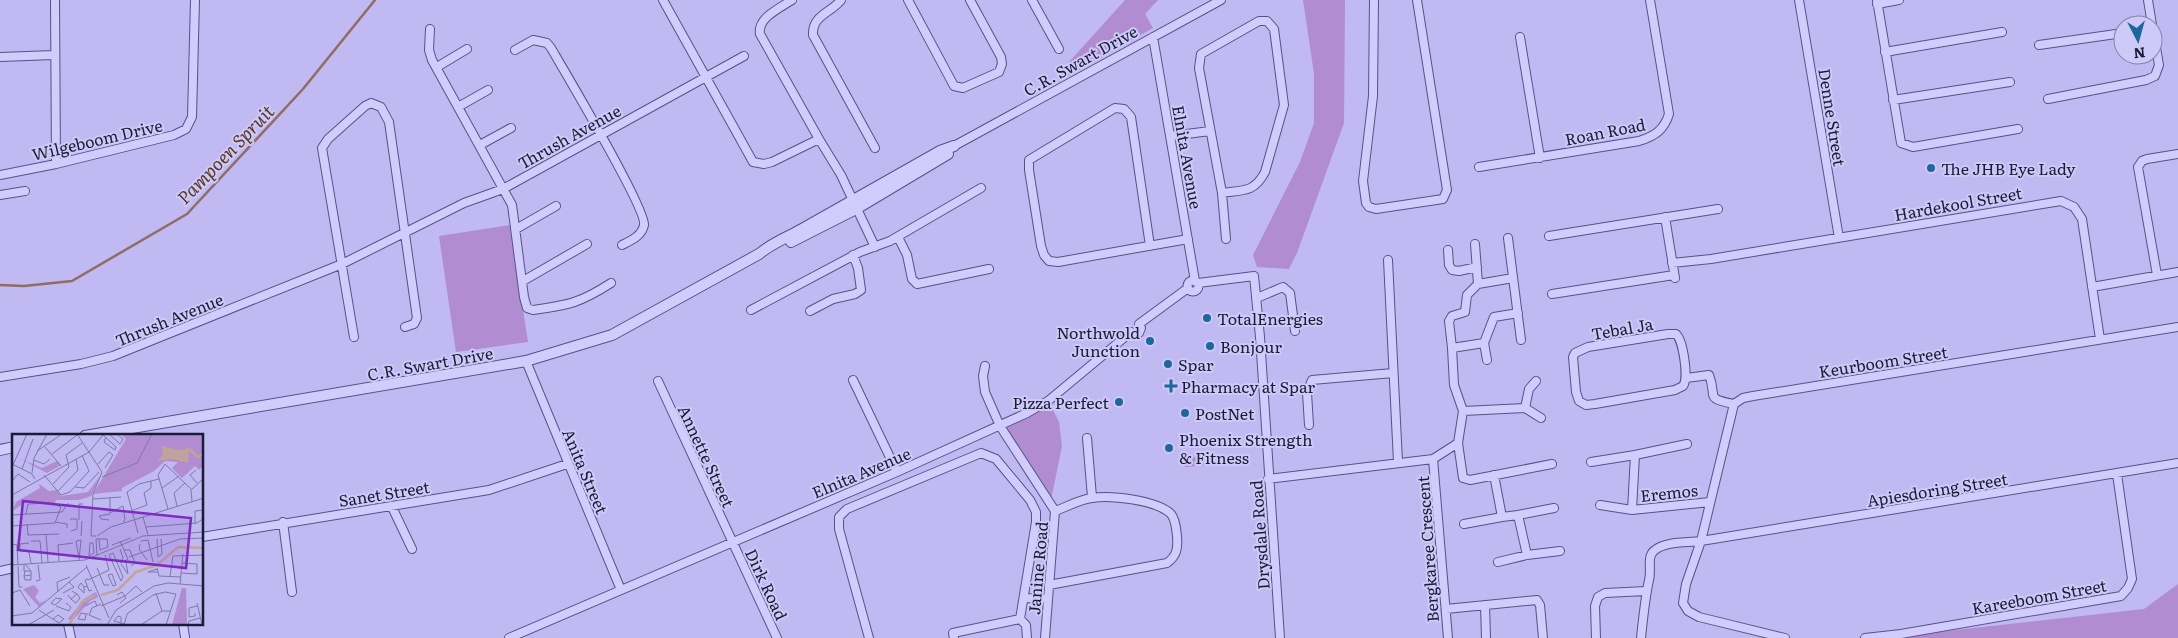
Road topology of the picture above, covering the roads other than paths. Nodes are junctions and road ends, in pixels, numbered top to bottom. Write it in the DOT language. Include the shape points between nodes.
graph roads {
  1 [pos="55,0"];
  2 [pos="195,0"];
  3 [pos="663,0"];
  4 [pos="792,0"];
  5 [pos="841,0"];
  6 [pos="908,0"];
  7 [pos="970,0"];
  8 [pos="1032,0"];
  9 [pos="1221,0"];
  10 [pos="1374,0"];
  11 [pos="1417,0"];
  12 [pos="1650,0"];
  13 [pos="1799,0"];
  14 [pos="1899,0"];
  15 [pos="2148,0"];
  16 [pos="1877,2"];
  17 [pos="2150,15"];
  18 [pos="430,29"];
  19 [pos="2002,32"];
  20 [pos="2113,34"];
  21 [pos="1153,37"];
  22 [pos="1520,37"];
  23 [pos="2039,45"];
  24 [pos="467,49"];
  25 [pos="1058,49"];
  26 [pos="515,50"];
  27 [pos="1886,52"];
  28 [pos="54,55"];
  29 [pos="744,56"];
  30 [pos="0,57"];
  31 [pos="2159,65"];
  32 [pos="437,67"];
  33 [pos="705,76"];
  34 [pos="2010,82"];
  35 [pos="488,90"];
  36 [pos="2048,99"];
  37 [pos="1893,100"];
  38 [pos="458,107"];
  39 [pos="511,128"];
  40 [pos="2018,129"];
  41 [pos="1210,131"];
  42 [pos="600,134"];
  43 [pos="1171,136"];
  44 [pos="819,138"];
  45 [pos="480,145"];
  46 [pos="954,146"];
  47 [pos="875,148"];
  48 [pos="2178,154"];
  49 [pos="1540,158"];
  50 [pos="56,164"];
  51 [pos="1480,168"];
  52 [pos="0,175"];
  53 [pos="982,188"];
  54 [pos="503,189"];
  55 [pos="25,192"];
  56 [pos="1222,193"];
  57 [pos="0,195"];
  58 [pos="852,199"];
  59 [pos="556,206"];
  60 [pos="856,209"];
  61 [pos="1718,209"];
  62 [pos="1665,217"];
  63 [pos="516,229"];
  64 [pos="403,232"];
  65 [pos="898,236"];
  66 [pos="1549,236"];
  67 [pos="1508,238"];
  68 [pos="1839,238"];
  69 [pos="1188,239"];
  70 [pos="1226,239"];
  71 [pos="587,244"];
  72 [pos="1475,244"];
  73 [pos="622,245"];
  74 [pos="1150,246"];
  75 [pos="874,247"];
  76 [pos="1448,250"];
  77 [pos="759,254"];
  78 [pos="854,255"];
  79 [pos="1388,260"];
  80 [pos="1672,263"];
  81 [pos="342,264"];
  82 [pos="1477,267"];
  83 [pos="988,269"];
  84 [pos="2178,272"];
  85 [pos="2157,276"];
  86 [pos="1513,278"];
  87 [pos="523,281"];
  88 [pos="1196,282"];
  89 [pos="611,283"];
  90 [pos="1478,284"];
  91 [pos="2092,286"];
  92 [pos="1552,294"];
  93 [pos="1257,298"];
  94 [pos="751,310"];
  95 [pos="810,311"];
  96 [pos="1518,313"];
  97 [pos="406,327"];
  98 [pos="2178,327"];
  99 [pos="1295,331"];
  100 [pos="354,338"];
  101 [pos="2100,339"];
  102 [pos="1521,340"];
  103 [pos="1484,343"];
  104 [pos="1452,348"];
  105 [pos="1487,360"];
  106 [pos="526,362"];
  107 [pos="985,366"];
  108 [pos="1394,373"];
  109 [pos="0,377"];
  110 [pos="1686,378"];
  111 [pos="853,380"];
  112 [pos="658,381"];
  113 [pos="1536,381"];
  114 [pos="1734,404"];
  115 [pos="1525,408"];
  116 [pos="1463,411"];
  117 [pos="1541,418"];
  118 [pos="1309,425"];
  119 [pos="1000,426"];
  120 [pos="97,434"];
  121 [pos="1087,438"];
  122 [pos="1458,443"];
  123 [pos="1687,444"];
  124 [pos="1635,455"];
  125 [pos="1433,459"];
  126 [pos="1398,462"];
  127 [pos="1591,462"];
  128 [pos="2178,463"];
  129 [pos="567,464"];
  130 [pos="1552,464"];
  131 [pos="897,472"];
  132 [pos="2116,474"];
  133 [pos="1494,475"];
  134 [pos="1268,479"];
  135 [pos="1092,498"];
  136 [pos="1710,502"];
  137 [pos="1600,505"];
  138 [pos="392,507"];
  139 [pos="1554,508"];
  140 [pos="1632,510"];
  141 [pos="1055,511"];
  142 [pos="1518,515"];
  143 [pos="1502,517"];
  144 [pos="283,522"];
  145 [pos="1464,524"];
  146 [pos="204,537"];
  147 [pos="1701,541"];
  148 [pos="732,542"];
  149 [pos="412,549"];
  150 [pos="1560,551"];
  151 [pos="1527,555"];
  152 [pos="1498,562"];
  153 [pos="1049,585"];
  154 [pos="621,590"];
  155 [pos="1646,591"];
  156 [pos="292,592"];
  157 [pos="1024,598"];
  158 [pos="1048,599"];
  159 [pos="1484,605"];
  160 [pos="1446,609"];
  161 [pos="1020,618"];
  162 [pos="509,638"];
  163 [pos="777,638"];
  164 [pos="868,638"];
  165 [pos="954,638"];
  166 [pos="1027,638"];
  167 [pos="1045,638"];
  168 [pos="1280,638"];
  169 [pos="1448,638"];
  170 [pos="1486,638"];
  171 [pos="1543,638"];
  172 [pos="1596,638"];
  173 [pos="1641,638"];
  174 [pos="1785,638"];
  175 [pos="1865,638"];
  1 -- 28 [label="street"];
  2 -- 50 [label="street, Wilgeboom Drive" via="192,118 186,130"];
  3 -- 33 [label="street"];
  4 -- 44 [label="street" via="762,21 760,34"];
  5 -- 47 [label="street" via="816,20 813,35"];
  6 -- 7 [label="street" via="958,88 999,72 1002,64 997,48"];
  8 -- 25 [label="street"];
  9 -- 21 [label="street, C.R. Swart Drive"];
  10 -- 11 [label="street" via="1373,96 1363,181 1366,203 1376,209 1443,199 1447,190"];
  12 -- 49 [label="street, Roan Road" via="1669,114 1663,128 1640,141"];
  13 -- 68 [label="street, Denne Street"];
  14 -- 16 [label="street"];
  15 -- 17 [label="street"];
  16 -- 27 [label="street"];
  18 -- 32 [label="street" via="429,50"];
  19 -- 27 [label="street"];
  20 -- 23 [label="street"];
  21 -- 43 [label="street, Elnita Avenue"];
  21 -- 46 [label="street, C.R. Swart Drive"];
  22 -- 49 [label="street"];
  24 -- 32 [label="street"];
  26 -- 42 [label="street" via="533,40 547,44"];
  27 -- 37 [label="street"];
  28 -- 30 [label="street"];
  28 -- 50 [label="street"];
  29 -- 33 [label="street, Thrush Avenue"];
  31 -- 36 [label="street" via="2156,76 2146,80"];
  32 -- 38 [label="street"];
  33 -- 42 [label="street, Thrush Avenue"];
  33 -- 44 [label="street" via="753,162 772,162"];
  34 -- 37 [label="street"];
  35 -- 38 [label="street"];
  37 -- 40 [label="street" via="1900,141 1908,147"];
  38 -- 45 [label="street"];
  39 -- 45 [label="street"];
  41 -- 43 [label="street"];
  41 -- 56 [label="street"];
  41 -- 56 [label="street" via="1200,68 1201,54 1259,21 1267,21 1274,29 1284,93 1282,116 1261,180 1252,188"];
  42 -- 54 [label="street, Thrush Avenue"];
  42 -- 73 [label="street" via="644,218 642,231"];
  43 -- 69 [label="street, Elnita Avenue"];
  44 -- 58 [label="street" via="842,175"];
  45 -- 54 [label="street"];
  46 -- 58 [label="street, C.R. Swart Drive"];
  46 -- 60 [label="street, C.R. Swart Drive" via="942,158"];
  48 -- 85 [label="street" via="2142,160 2138,167"];
  49 -- 51 [label="street, Roan Road"];
  50 -- 52 [label="street, Wilgeboom Drive"];
  53 -- 65 [label="street"];
  54 -- 63 [label="street" via="512,205"];
  54 -- 64 [label="street, Thrush Avenue" via="464,203"];
  55 -- 57 [label="street"];
  56 -- 70 [label="street"];
  58 -- 60 [label="street"];
  58 -- 77 [label="street, C.R. Swart Drive"];
  59 -- 63 [label="street"];
  60 -- 75 [label="street"];
  60 -- 77 [label="street, C.R. Swart Drive" via="805,236"];
  61 -- 62 [label="street"];
  62 -- 66 [label="street"];
  62 -- 80 [label="street"];
  63 -- 87 [label="street"];
  64 -- 81 [label="street, Thrush Avenue"];
  64 -- 81 [label="street" via="389,122 381,107 371,103 328,139 322,148"];
  64 -- 97 [label="street" via="417,321"];
  65 -- 75 [label="street"];
  65 -- 83 [label="street" via="909,260 912,279 917,284"];
  67 -- 86 [label="street"];
  68 -- 80 [label="street, Hardekool Street"];
  68 -- 91 [label="street, Hardekool Street" via="2061,201 2074,207 2082,220"];
  69 -- 74 [label="street"];
  69 -- 88 [label="street, Elnita Avenue"];
  71 -- 87 [label="street"];
  72 -- 82 [label="street"];
  74 -- 74 [label="street" via="1049,261 1041,246 1028,170 1030,160 1115,108 1124,109 1130,117"];
  75 -- 78 [label="street"];
  76 -- 82 [label="street" via="1452,270"];
  77 -- 106 [label="street, C.R. Swart Drive" via="612,335"];
  78 -- 94 [label="street"];
  78 -- 95 [label="street" via="861,290"];
  79 -- 108 [label="street"];
  80 -- 92 [label="street" via="1674,277"];
  81 -- 100 [label="street"];
  81 -- 109 [label="street, Thrush Avenue" via="106,358"];
  82 -- 90 [label="street"];
  84 -- 85 [label="street"];
  85 -- 91 [label="street"];
  86 -- 90 [label="street"];
  86 -- 96 [label="street"];
  87 -- 89 [label="street" via="526,303 533,310 586,299"];
  88 -- 93 [label="street, Drysdale Road" via="1254,276"];
  88 -- 119 [label="street, Elnita Avenue" via="1190,282 1188,288 1139,324 1132,324 1131,332 1048,400"];
  90 -- 104 [label="street" via="1467,295 1465,312 1450,318"];
  91 -- 101 [label="street, Hardekool Street"];
  93 -- 99 [label="street" via="1283,286 1287,289"];
  93 -- 134 [label="street, Drysdale Road"];
  96 -- 102 [label="street"];
  96 -- 103 [label="street" via="1494,317"];
  98 -- 101 [label="street, Keurboom Street"];
  101 -- 114 [label="street, Keurboom Street" via="1753,396"];
  103 -- 104 [label="street"];
  103 -- 105 [label="street"];
  104 -- 116 [label="street" via="1454,385"];
  106 -- 120 [label="street, C.R. Swart Drive"];
  106 -- 129 [label="street, Anita Street"];
  107 -- 119 [label="street, Janine Road" via="985,392"];
  108 -- 118 [label="street" via="1312,380 1307,393"];
  108 -- 126 [label="street"];
  110 -- 110 [label="street, Tebal Ja" via="1683,386 1675,390 1586,405 1578,398 1573,357 1580,349 1676,334 1681,341"];
  110 -- 114 [label="street" via="1708,375 1713,397"];
  111 -- 131 [label="street"];
  112 -- 148 [label="street, Annette Street"];
  113 -- 115 [label="street" via="1529,389"];
  114 -- 136 [label="street"];
  115 -- 116 [label="street"];
  115 -- 117 [label="street"];
  116 -- 122 [label="street"];
  119 -- 131 [label="street, Elnita Avenue"];
  119 -- 141 [label="street, Janine Road"];
  121 -- 135 [label="street"];
  122 -- 125 [label="street"];
  122 -- 133 [label="street" via="1464,479"];
  123 -- 124 [label="street"];
  124 -- 127 [label="street"];
  124 -- 140 [label="street, Eremos"];
  125 -- 126 [label="street"];
  125 -- 160 [label="street, Bergkaree Crescent"];
  126 -- 134 [label="street"];
  128 -- 132 [label="street, Apiesdoring Street"];
  129 -- 138 [label="street, Sanet Street" via="489,490"];
  129 -- 154 [label="street, Anita Street"];
  130 -- 133 [label="street"];
  131 -- 148 [label="street, Elnita Avenue"];
  132 -- 147 [label="street, Apiesdoring Street"];
  132 -- 175 [label="street, Kareeboom Street" via="2132,578 2121,596"];
  133 -- 143 [label="street"];
  134 -- 168 [label="street, Drysdale Road"];
  135 -- 141 [label="street"];
  135 -- 153 [label="street" via="1131,499 1170,513 1175,523 1177,553 1167,563"];
  136 -- 140 [label="street, Eremos"];
  136 -- 147 [label="street"];
  137 -- 140 [label="street, Eremos"];
  138 -- 144 [label="street, Sanet Street"];
  138 -- 149 [label="street"];
  139 -- 142 [label="street"];
  141 -- 153 [label="street, Janine Road"];
  142 -- 143 [label="street"];
  142 -- 151 [label="street"];
  143 -- 145 [label="street"];
  144 -- 146 [label="street, Sanet Street"];
  144 -- 156 [label="street"];
  147 -- 155 [label="street, Apiesdoring Street" via="1668,545 1653,551"];
  147 -- 174 [label="street" via="1684,593 1686,608 1699,617"];
  148 -- 154 [label="street, Elnita Avenue"];
  148 -- 163 [label="street, Dirk Road"];
  150 -- 151 [label="street"];
  151 -- 152 [label="street"];
  153 -- 158 [label="street, Janine Road"];
  154 -- 162 [label="street, Elnita Avenue"];
  155 -- 172 [label="street" via="1598,597 1595,606"];
  155 -- 173 [label="street"];
  157 -- 158 [label="street"];
  157 -- 161 [label="street"];
  157 -- 164 [label="street" via="1036,512 996,459 987,454 975,454 846,509 839,517 839,529"];
  158 -- 167 [label="street, Janine Road"];
  159 -- 160 [label="street"];
  159 -- 170 [label="street"];
  159 -- 171 [label="street" via="1537,600"];
  160 -- 169 [label="street, Bergkaree Crescent"];
  161 -- 165 [label="street" via="953,633"];
  161 -- 166 [label="street" via="1026,625"];
}
